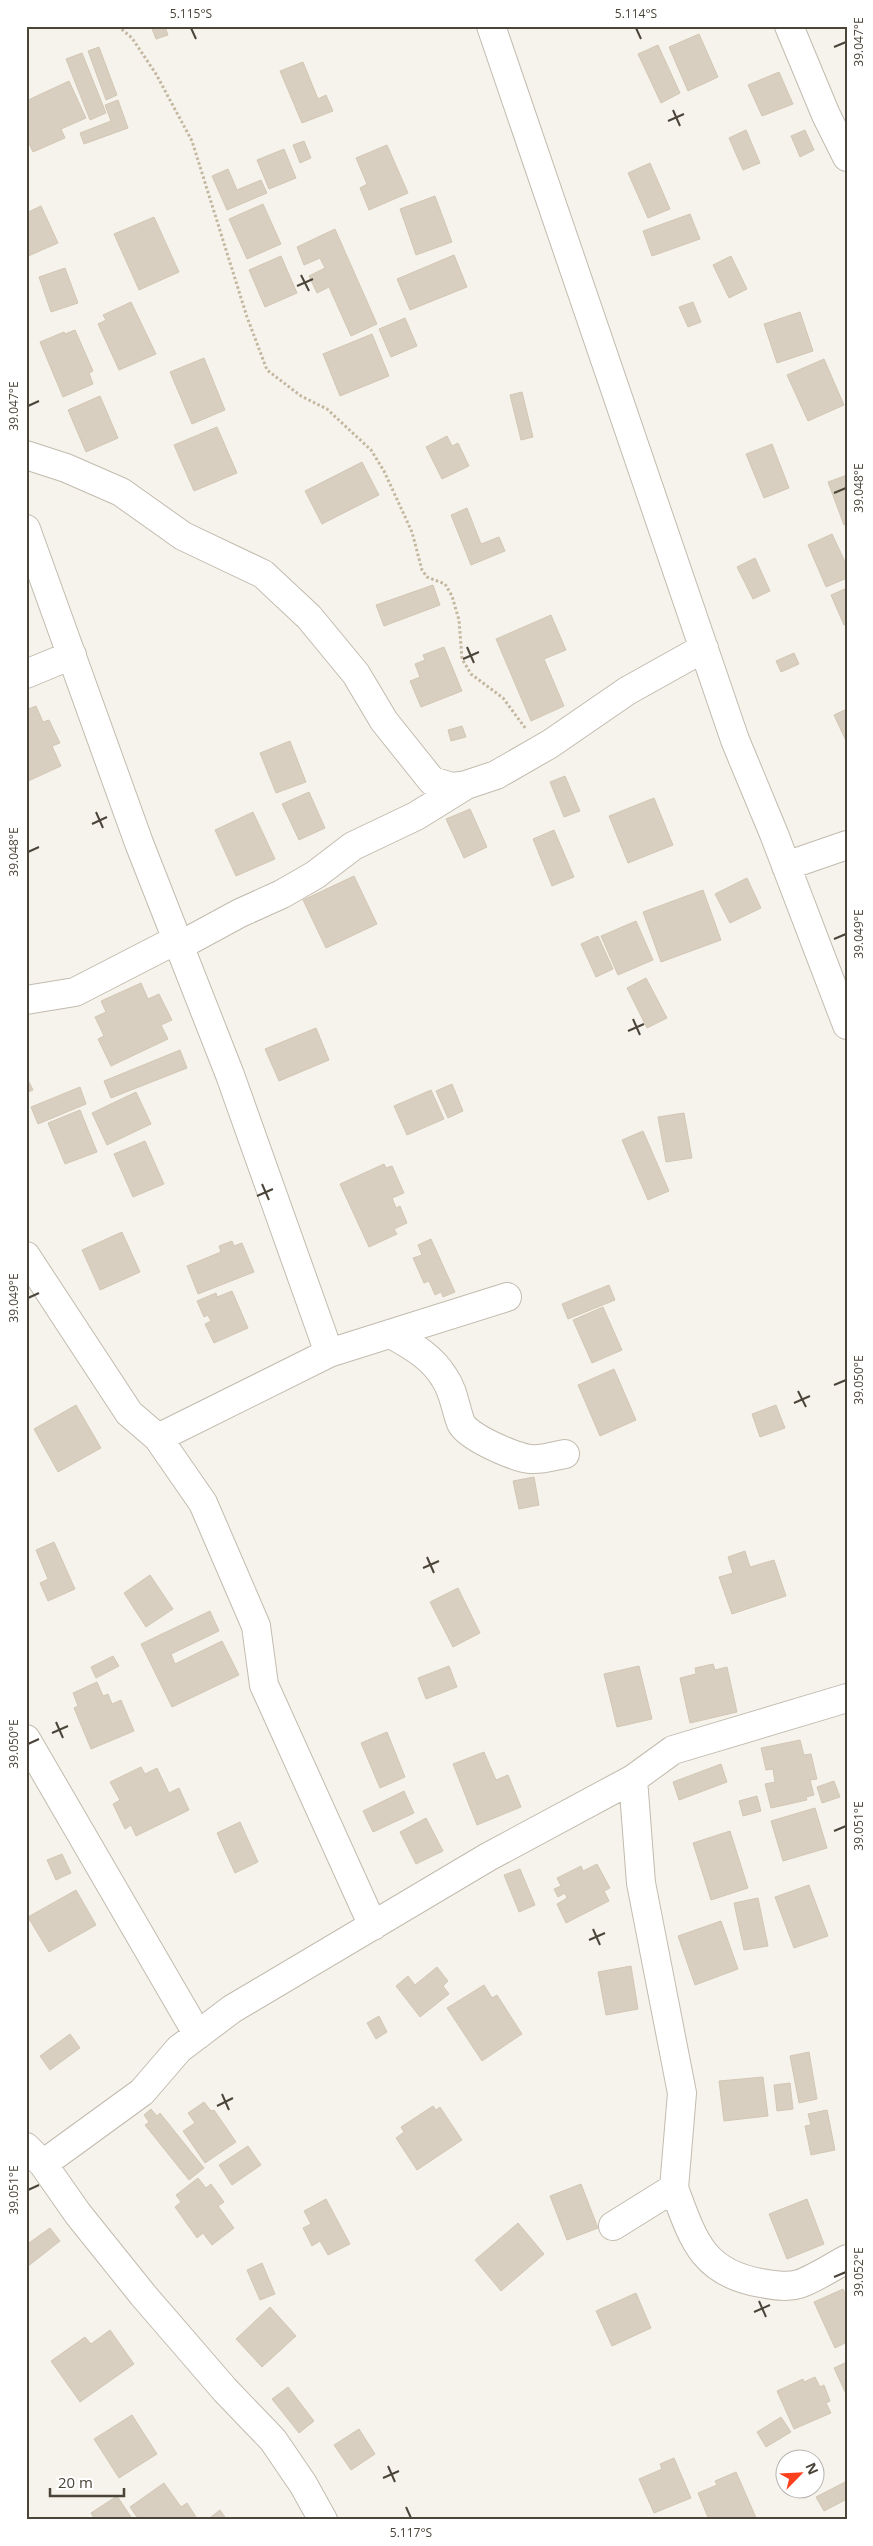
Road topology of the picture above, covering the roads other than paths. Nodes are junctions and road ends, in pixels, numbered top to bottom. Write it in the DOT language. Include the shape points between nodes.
graph roads {
  1 [pos="491,26"];
  2 [pos="789,26"];
  3 [pos="847,157"];
  4 [pos="26,455"];
  5 [pos="26,528"];
  6 [pos="704,648"];
  7 [pos="72,655"];
  8 [pos="26,674"];
  9 [pos="466,785"];
  10 [pos="847,845"];
  11 [pos="786,866"];
  12 [pos="177,943"];
  13 [pos="26,1000"];
  14 [pos="847,1023"];
  15 [pos="27,1261"];
  16 [pos="507,1297"];
  17 [pos="391,1334"];
  18 [pos="329,1353"];
  19 [pos="158,1438"];
  20 [pos="565,1454"];
  21 [pos="847,1698"];
  22 [pos="26,1740"];
  23 [pos="633,1779"];
  24 [pos="373,1926"];
  25 [pos="198,2036"];
  26 [pos="34,2156"];
  27 [pos="674,2188"];
  28 [pos="613,2226"];
  29 [pos="847,2259"];
  30 [pos="323,2520"];
  1 -- 6 [label="street"];
  2 -- 3 [label="street"];
  4 -- 9 [label="street" via="121,492 183,536 263,574 309,617 356,674 384,720 432,781 452,787"];
  5 -- 7 [label="street"];
  6 -- 9 [label="street" via="627,691 550,744 496,775"];
  6 -- 11 [label="street"];
  7 -- 8 [label="street"];
  7 -- 12 [label="street"];
  9 -- 12 [label="street" via="416,816 353,846 316,875 282,894"];
  10 -- 11 [label="street"];
  11 -- 14 [label="street"];
  12 -- 13 [label="street" via="75,992"];
  12 -- 18 [label="street" via="230,1075"];
  15 -- 19 [label="street" via="129,1413"];
  16 -- 17 [label="street"];
  17 -- 18 [label="street"];
  17 -- 20 [label="street" via="427,1356 444,1377 462,1424 469,1433 488,1444 530,1459"];
  18 -- 19 [label="street"];
  19 -- 24 [label="street" via="203,1504 256,1626 264,1685"];
  21 -- 23 [label="street" via="673,1750"];
  22 -- 25 [label="street"];
  23 -- 24 [label="street" via="488,1857"];
  23 -- 27 [label="street" via="641,1883 682,2093"];
  24 -- 25 [label="street" via="232,2010"];
  25 -- 26 [label="street" via="179,2049 142,2092"];
  26 -- 30 [label="street" via="143,2295 272,2440"];
  27 -- 28 [label="street"];
  27 -- 29 [label="street" via="688,2226 706,2258 726,2273 752,2282 799,2285"];
}
